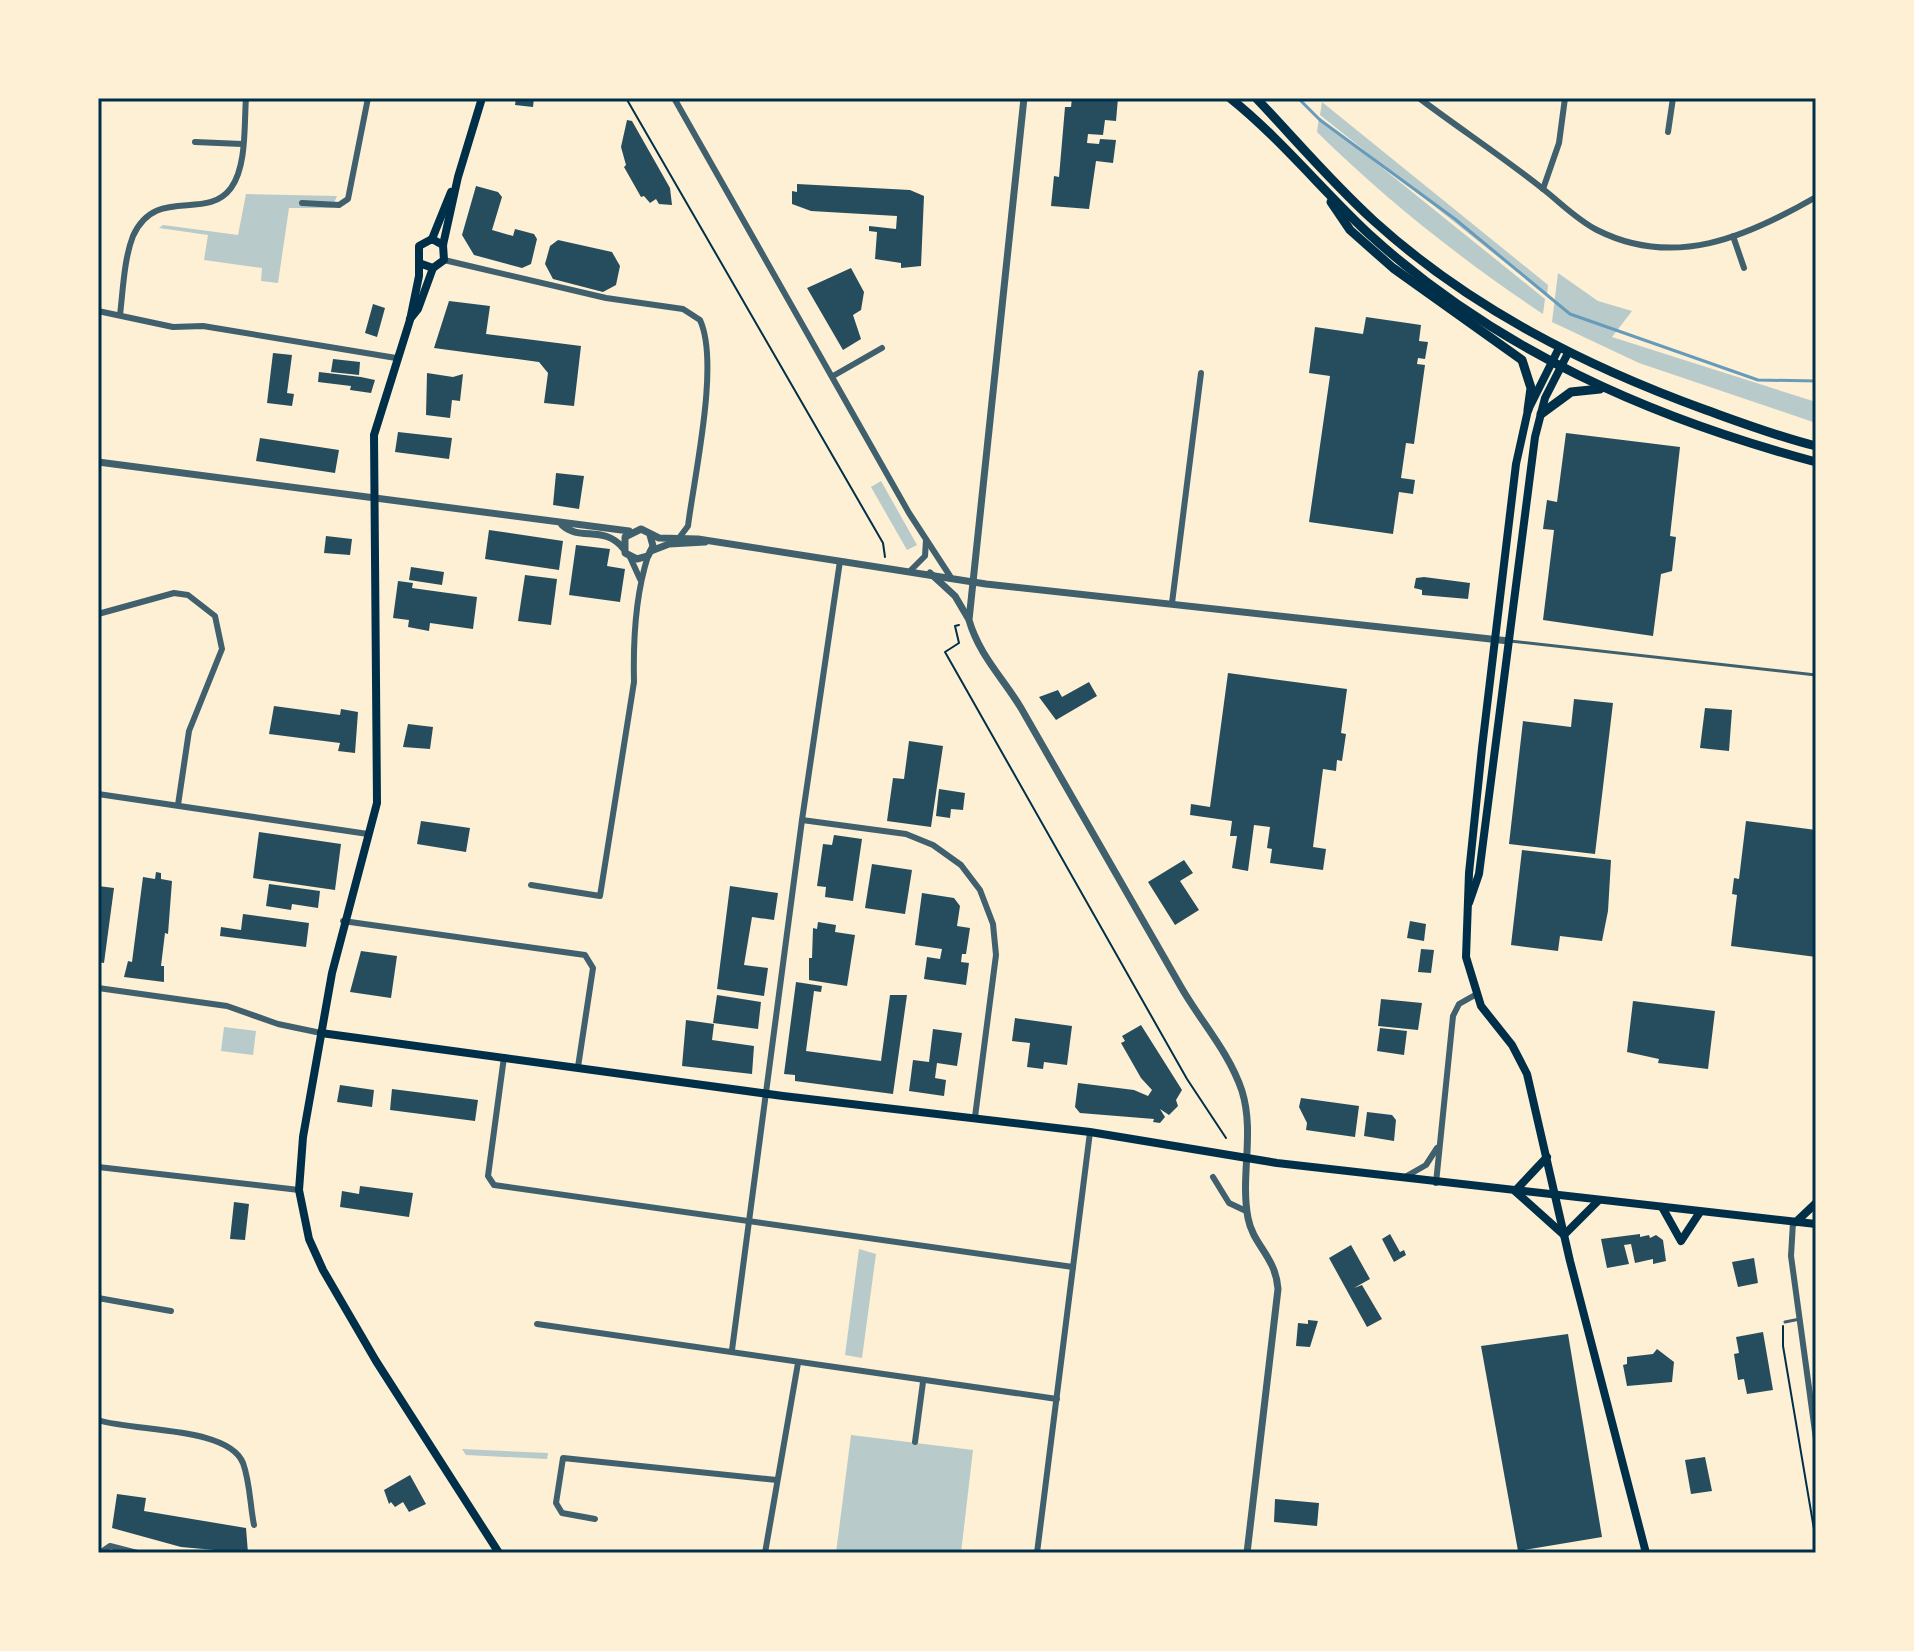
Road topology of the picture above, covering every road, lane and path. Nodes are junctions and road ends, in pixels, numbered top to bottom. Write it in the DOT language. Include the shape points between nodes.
graph roads {
  1 [pos="246,98"];
  2 [pos="368,98"];
  3 [pos="482,98"];
  4 [pos="626,98"];
  5 [pos="674,98"];
  6 [pos="1024,98"];
  7 [pos="1230,98"];
  8 [pos="1256,98"];
  9 [pos="1419,98"];
  10 [pos="1565,98"];
  11 [pos="1673,98"];
  12 [pos="1668,132"];
  13 [pos="195,142"];
  14 [pos="242,144"];
  15 [pos="458,177"];
  16 [pos="1317,183"];
  17 [pos="1543,189"];
  18 [pos="1816,197"];
  19 [pos="302,203"];
  20 [pos="1733,236"];
  21 [pos="432,239"];
  22 [pos="444,253"];
  23 [pos="419,263"];
  24 [pos="433,268"];
  25 [pos="1744,268"];
  26 [pos="98,311"];
  27 [pos="120,315"];
  28 [pos="410,320"];
  29 [pos="882,348"];
  30 [pos="1563,350"];
  31 [pos="396,358"];
  32 [pos="1555,366"];
  33 [pos="1201,373"];
  34 [pos="833,376"];
  35 [pos="1603,389"];
  36 [pos="1528,410"];
  37 [pos="1541,414"];
  38 [pos="1816,446"];
  39 [pos="98,462"];
  40 [pos="1816,462"];
  41 [pos="372,498"];
  42 [pos="562,525"];
  43 [pos="688,526"];
  44 [pos="633,530"];
  45 [pos="650,535"];
  46 [pos="679,538"];
  47 [pos="696,539"];
  48 [pos="926,540"];
  49 [pos="705,542"];
  50 [pos="627,553"];
  51 [pos="650,553"];
  52 [pos="885,557"];
  53 [pos="840,561"];
  54 [pos="911,570"];
  55 [pos="930,573"];
  56 [pos="950,576"];
  57 [pos="640,579"];
  58 [pos="972,581"];
  59 [pos="1172,603"];
  60 [pos="98,614"];
  61 [pos="969,620"];
  62 [pos="959,625"];
  63 [pos="1494,639"];
  64 [pos="1509,641"];
  65 [pos="1816,675"];
  66 [pos="98,794"];
  67 [pos="178,805"];
  68 [pos="802,820"];
  69 [pos="368,834"];
  70 [pos="531,885"];
  71 [pos="1469,904"];
  72 [pos="343,921"];
  73 [pos="98,988"];
  74 [pos="1475,995"];
  75 [pos="321,1033"];
  76 [pos="504,1057"];
  77 [pos="578,1067"];
  78 [pos="765,1094"];
  79 [pos="975,1117"];
  80 [pos="1090,1132"];
  81 [pos="1226,1138"];
  82 [pos="1438,1144"];
  83 [pos="1247,1157"];
  84 [pos="1547,1157"];
  85 [pos="98,1167"];
  86 [pos="1213,1177"];
  87 [pos="1401,1178"];
  88 [pos="1436,1183"];
  89 [pos="299,1190"];
  90 [pos="1515,1191"];
  91 [pos="1556,1196"];
  92 [pos="1598,1201"];
  93 [pos="1816,1203"];
  94 [pos="1662,1207"];
  95 [pos="1246,1211"];
  96 [pos="1700,1212"];
  97 [pos="1794,1222"];
  98 [pos="746,1224"];
  99 [pos="1816,1224"];
  100 [pos="1564,1235"];
  101 [pos="1073,1267"];
  102 [pos="98,1298"];
  103 [pos="171,1311"];
  104 [pos="1800,1319"];
  105 [pos="1785,1322"];
  106 [pos="537,1324"];
  107 [pos="1781,1329"];
  108 [pos="732,1350"];
  109 [pos="798,1363"];
  110 [pos="923,1382"];
  111 [pos="1057,1399"];
  112 [pos="98,1420"];
  113 [pos="1816,1439"];
  114 [pos="915,1442"];
  115 [pos="777,1480"];
  116 [pos="595,1519"];
  117 [pos="254,1525"];
  118 [pos="1816,1541"];
  119 [pos="100,1553"];
  120 [pos="137,1553"];
  121 [pos="499,1553"];
  122 [pos="765,1553"];
  123 [pos="1037,1553"];
  124 [pos="1247,1553"];
  125 [pos="1646,1553"];
  1 -- 14 [label="street"];
  2 -- 19 [label="street" via="348,199 339,205"];
  3 -- 15 [label="main road"];
  4 -- 52 [label="path" via="883,543"];
  5 -- 34 [label="street"];
  6 -- 58 [label="street"];
  7 -- 16 [label="main road"];
  8 -- 30 [label="main road" via="1336,183 1412,252 1460,288"];
  9 -- 17 [label="street"];
  10 -- 17 [label="street" via="1559,143"];
  11 -- 12 [label="street"];
  13 -- 14 [label="street"];
  14 -- 27 [label="street" via="237,179 220,198 170,205 142,223 131,243"];
  15 -- 21 [label="main road"];
  15 -- 22 [label="main road"];
  16 -- 32 [label="main road" via="1407,266"];
  16 -- 36 [label="main road" via="1350,230 1393,268 1522,360 1531,388"];
  17 -- 20 [label="street" via="1587,224 1638,246 1666,251"];
  18 -- 20 [label="street" via="1765,226"];
  20 -- 25 [label="street"];
  21 -- 22 [label="main road"];
  21 -- 23 [label="main road" via="419,246"];
  22 -- 24 [label="main road"];
  22 -- 43 [label="street" via="463,263 577,292 683,309 700,320 706,387"];
  23 -- 24 [label="main road"];
  23 -- 28 [label="main road"];
  24 -- 28 [label="main road"];
  26 -- 27 [label="street"];
  27 -- 31 [label="street"];
  28 -- 31 [label="main road"];
  29 -- 34 [label="street"];
  30 -- 32 [label="main road"];
  30 -- 38 [label="main road" via="1678,400"];
  31 -- 41 [label="main road" via="374,435"];
  32 -- 35 [label="main road"];
  32 -- 36 [label="main road"];
  32 -- 37 [label="main road"];
  33 -- 59 [label="street"];
  34 -- 48 [label="street"];
  35 -- 37 [label="main road" via="1571,392"];
  35 -- 40 [label="main road"];
  36 -- 63 [label="main road"];
  37 -- 64 [label="main road"];
  39 -- 41 [label="street"];
  41 -- 42 [label="street"];
  41 -- 69 [label="main road" via="378,774"];
  42 -- 44 [label="street" via="570,521"];
  42 -- 50 [label="street" via="569,531 608,536"];
  43 -- 46 [label="street"];
  43 -- 47 [label="street"];
  44 -- 45 [label="street" via="644,529"];
  44 -- 50 [label="street" via="625,537"];
  45 -- 46 [label="street"];
  45 -- 51 [label="street"];
  46 -- 47 [label="street"];
  47 -- 49 [label="street"];
  48 -- 54 [label="street" via="925,556"];
  48 -- 56 [label="street"];
  49 -- 51 [label="street" via="669,544"];
  49 -- 53 [label="street"];
  50 -- 51 [label="street" via="639,559"];
  50 -- 57 [label="street"];
  51 -- 57 [label="street"];
  53 -- 54 [label="street"];
  53 -- 68 [label="street"];
  54 -- 55 [label="street"];
  55 -- 56 [label="street"];
  55 -- 61 [label="street" via="955,596"];
  56 -- 58 [label="street"];
  57 -- 70 [label="street" via="634,682 600,896"];
  58 -- 59 [label="street"];
  58 -- 61 [label="street"];
  59 -- 63 [label="street"];
  60 -- 67 [label="street" via="174,593 188,595 215,616 222,649 189,731"];
  61 -- 83 [label="street" via="980,650 1016,699 1229,1061 1248,1120"];
  62 -- 81 [label="path" via="959,643 945,652 1187,1079"];
  63 -- 64 [label="street"];
  63 -- 71 [label="main road"];
  64 -- 65 [label="lane"];
  64 -- 71 [label="main road" via="1479,874"];
  66 -- 67 [label="street"];
  67 -- 69 [label="street"];
  68 -- 78 [label="street"];
  68 -- 79 [label="street" via="906,834 961,865 980,890 993,924 996,955"];
  69 -- 72 [label="main road"];
  71 -- 74 [label="main road" via="1466,957"];
  72 -- 75 [label="main road"];
  72 -- 77 [label="street" via="585,955 593,968"];
  73 -- 75 [label="street" via="227,1006"];
  74 -- 82 [label="street" via="1459,1004 1453,1016"];
  74 -- 84 [label="main road" via="1527,1074"];
  75 -- 76 [label="main road"];
  75 -- 89 [label="main road"];
  76 -- 77 [label="main road"];
  76 -- 98 [label="street" via="490,1182"];
  77 -- 78 [label="main road"];
  78 -- 79 [label="main road"];
  78 -- 98 [label="street"];
  79 -- 80 [label="main road"];
  80 -- 83 [label="main road"];
  80 -- 101 [label="street"];
  82 -- 87 [label="street" via="1426,1165"];
  82 -- 88 [label="street"];
  83 -- 87 [label="main road"];
  83 -- 95 [label="street"];
  84 -- 90 [label="main road"];
  84 -- 91 [label="main road"];
  85 -- 89 [label="street"];
  86 -- 95 [label="street" via="1229,1203"];
  87 -- 88 [label="main road"];
  88 -- 90 [label="main road"];
  89 -- 121 [label="main road" via="309,1239 323,1270"];
  90 -- 91 [label="main road"];
  90 -- 100 [label="main road"];
  91 -- 92 [label="main road"];
  91 -- 100 [label="main road"];
  92 -- 94 [label="main road"];
  92 -- 100 [label="main road"];
  93 -- 97 [label="main road"];
  94 -- 96 [label="main road"];
  94 -- 96 [label="main road" via="1681,1241"];
  95 -- 124 [label="street" via="1275,1269 1278,1289"];
  96 -- 97 [label="main road"];
  97 -- 99 [label="main road"];
  97 -- 104 [label="street" via="1791,1256"];
  98 -- 101 [label="street"];
  98 -- 108 [label="street"];
  100 -- 125 [label="main road"];
  101 -- 111 [label="street"];
  102 -- 103 [label="street"];
  104 -- 105 [label="lane"];
  104 -- 113 [label="street"];
  106 -- 108 [label="street"];
  107 -- 118 [label="path"];
  108 -- 109 [label="street"];
  109 -- 110 [label="street"];
  109 -- 115 [label="street"];
  110 -- 111 [label="street"];
  110 -- 114 [label="street"];
  111 -- 123 [label="street"];
  112 -- 117 [label="street" via="190,1434 229,1446 242,1461"];
  115 -- 116 [label="street" via="563,1458 556,1503 562,1513"];
  115 -- 122 [label="street"];
  119 -- 120 [label="street" via="110,1546"];
}
